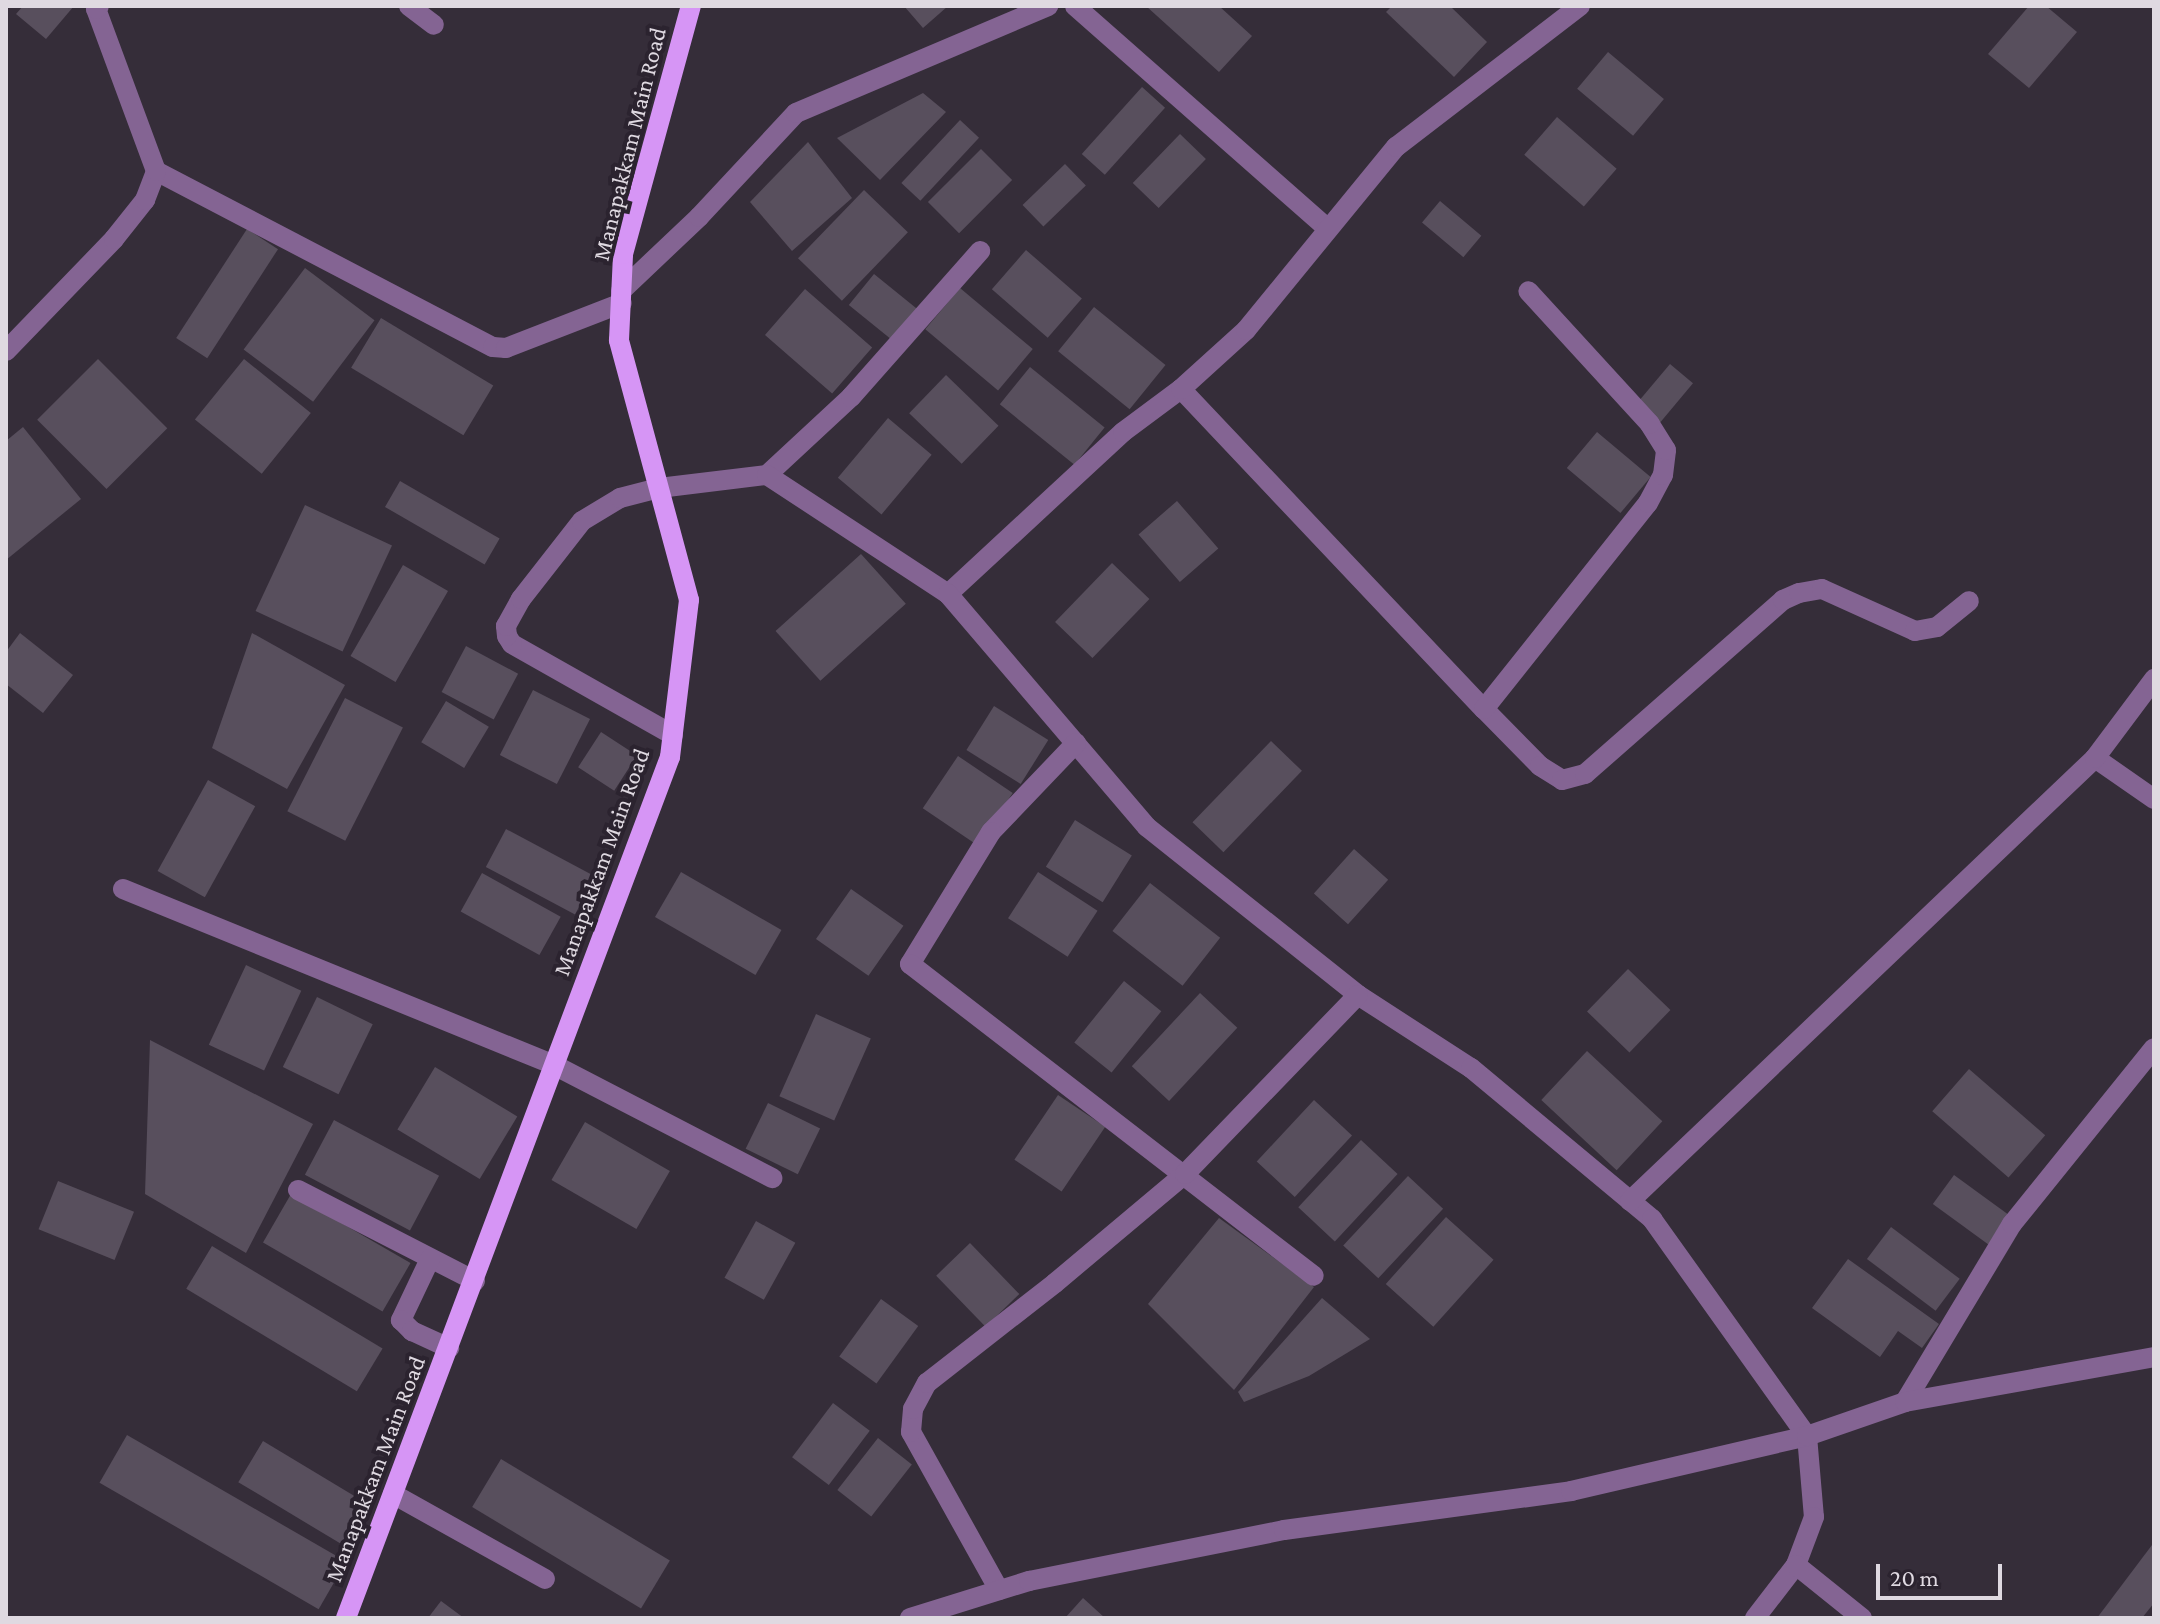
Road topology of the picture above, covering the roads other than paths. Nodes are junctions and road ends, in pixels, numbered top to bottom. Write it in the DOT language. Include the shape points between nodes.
graph roads {
  1 [pos="409,6"];
  2 [pos="691,6"];
  3 [pos="1048,6"];
  4 [pos="1075,6"];
  5 [pos="1580,6"];
  6 [pos="96,7"];
  7 [pos="434,25"];
  8 [pos="156,171"];
  9 [pos="1328,229"];
  10 [pos="980,251"];
  11 [pos="1528,291"];
  12 [pos="622,297"];
  13 [pos="6,351"];
  14 [pos="1181,389"];
  15 [pos="767,475"];
  16 [pos="659,488"];
  17 [pos="948,594"];
  18 [pos="1969,601"];
  19 [pos="2154,679"];
  20 [pos="1484,709"];
  21 [pos="673,735"];
  22 [pos="1076,743"];
  23 [pos="2095,758"];
  24 [pos="2154,799"];
  25 [pos="123,889"];
  26 [pos="1358,995"];
  27 [pos="2154,1048"];
  28 [pos="554,1065"];
  29 [pos="1185,1174"];
  30 [pos="772,1178"];
  31 [pos="298,1190"];
  32 [pos="1630,1201"];
  33 [pos="430,1259"];
  34 [pos="1314,1276"];
  35 [pos="475,1281"];
  36 [pos="449,1348"];
  37 [pos="2154,1357"];
  38 [pos="1905,1402"];
  39 [pos="1807,1436"];
  40 [pos="393,1494"];
  41 [pos="1796,1565"];
  42 [pos="545,1579"];
  43 [pos="999,1590"];
  44 [pos="346,1618"];
  45 [pos="910,1618"];
  46 [pos="1755,1618"];
  47 [pos="1862,1618"];
  1 -- 7 [label="street"];
  2 -- 12 [label="main road, Manapakkam Main Road" via="623,254"];
  3 -- 12 [label="street" via="796,113"];
  4 -- 9 [label="street"];
  5 -- 9 [label="street" via="1396,147"];
  6 -- 8 [label="street"];
  8 -- 12 [label="street" via="493,347 506,348"];
  8 -- 13 [label="street" via="145,200 114,239"];
  9 -- 14 [label="street" via="1246,330"];
  10 -- 15 [label="street" via="851,397"];
  11 -- 20 [label="street" via="1650,424 1666,450 1663,475 1648,503"];
  12 -- 16 [label="main road, Manapakkam Main Road" via="619,340"];
  14 -- 17 [label="street" via="1123,432"];
  14 -- 20 [label="street"];
  15 -- 16 [label="street"];
  15 -- 17 [label="street"];
  16 -- 21 [label="main road, Manapakkam Main Road" via="689,600"];
  16 -- 21 [label="street" via="620,498 582,521 506,626 512,644"];
  17 -- 22 [label="street"];
  18 -- 20 [label="street" via="1944,623 1915,631 1822,589 1783,600 1585,774 1562,780 1540,766"];
  19 -- 23 [label="street"];
  21 -- 28 [label="main road, Manapakkam Main Road" via="670,757"];
  22 -- 26 [label="street" via="1147,827"];
  22 -- 29 [label="street" via="991,832 910,964"];
  23 -- 24 [label="street"];
  23 -- 32 [label="street"];
  25 -- 28 [label="street"];
  26 -- 29 [label="street"];
  26 -- 32 [label="street" via="1471,1068"];
  27 -- 38 [label="street" via="2012,1224"];
  28 -- 30 [label="street"];
  28 -- 35 [label="main road, Manapakkam Main Road"];
  29 -- 34 [label="street"];
  29 -- 43 [label="street" via="927,1383 913,1409 911,1432"];
  31 -- 33 [label="street"];
  32 -- 39 [label="street" via="1652,1219"];
  33 -- 35 [label="street"];
  33 -- 36 [label="street" via="401,1320 403,1326"];
  35 -- 36 [label="main road, Manapakkam Main Road"];
  36 -- 40 [label="main road, Manapakkam Main Road"];
  37 -- 38 [label="street"];
  38 -- 39 [label="street"];
  39 -- 41 [label="street" via="1814,1517"];
  39 -- 43 [label="street" via="1571,1491 1284,1530"];
  40 -- 42 [label="street"];
  40 -- 44 [label="main road, Manapakkam Main Road"];
  41 -- 46 [label="street"];
  41 -- 47 [label="street"];
  43 -- 45 [label="street"];
}
